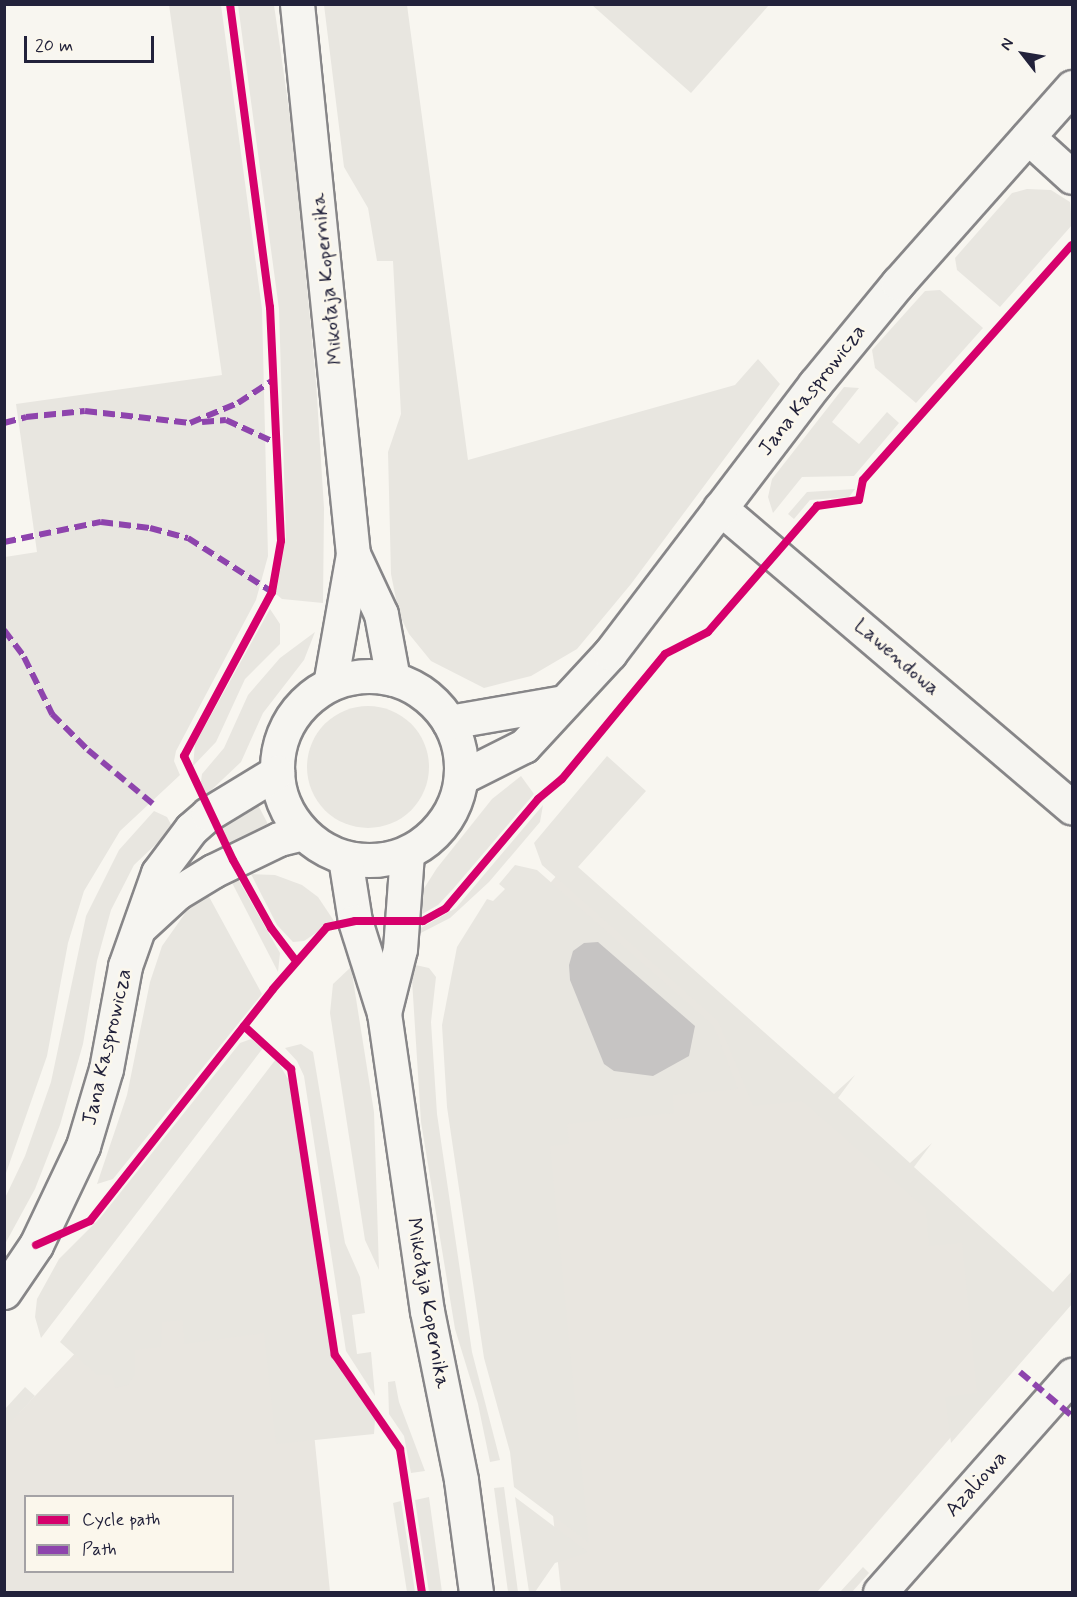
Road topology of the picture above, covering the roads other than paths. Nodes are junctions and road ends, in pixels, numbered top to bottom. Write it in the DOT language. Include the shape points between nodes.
graph roads {
  1 [pos="297,4"];
  2 [pos="1072,87"];
  3 [pos="1028,137"];
  4 [pos="1072,177"];
  5 [pos="720,508"];
  6 [pos="353,554"];
  7 [pos="393,679"];
  8 [pos="330,684"];
  9 [pos="564,702"];
  10 [pos="449,722"];
  11 [pos="277,772"];
  12 [pos="462,777"];
  13 [pos="1072,808"];
  14 [pos="303,833"];
  15 [pos="407,853"];
  16 [pos="345,858"];
  17 [pos="140,927"];
  18 [pos="384,1013"];
  19 [pos="4,1292"];
  20 [pos="1072,1375"];
  21 [pos="476,1593"];
  22 [pos="880,1593"];
  1 -- 6 [label="street, Mikołaja Kopernika"];
  2 -- 3 [label="street, Jana Kasprowicza"];
  3 -- 4 [label="street"];
  3 -- 5 [label="street, Jana Kasprowicza" via="883,301"];
  5 -- 9 [label="street, Jana Kasprowicza" via="610,653"];
  5 -- 13 [label="street, Lawendowa"];
  6 -- 7 [label="street, Mikołaja Kopernika" via="381,614"];
  6 -- 8 [label="street, Mikołaja Kopernika"];
  7 -- 8 [label="street" via="361,676"];
  7 -- 10 [label="street" via="422,693"];
  8 -- 11 [label="street" via="308,699 290,720 279,745"];
  9 -- 10 [label="street"];
  9 -- 12 [label="street, Jana Kasprowicza" via="524,746"];
  10 -- 12 [label="street" via="459,748"];
  11 -- 14 [label="street" via="284,805"];
  11 -- 17 [label="street, Jana Kasprowicza" via="191,829 158,873"];
  12 -- 15 [label="street" via="453,808 434,834"];
  14 -- 16 [label="street" via="322,848"];
  14 -- 17 [label="street, Jana Kasprowicza" via="279,839 213,871 177,893"];
  15 -- 16 [label="street" via="376,861"];
  15 -- 18 [label="street, Mikołaja Kopernika" via="400,949"];
  16 -- 18 [label="street, Mikołaja Kopernika" via="355,921"];
  17 -- 19 [label="street, Jana Kasprowicza" via="125,966 106,1069 83,1146 36,1245"];
  18 -- 21 [label="street, Mikołaja Kopernika" via="427,1311 461,1480"];
  20 -- 22 [label="street, Azaliowa"];
}
